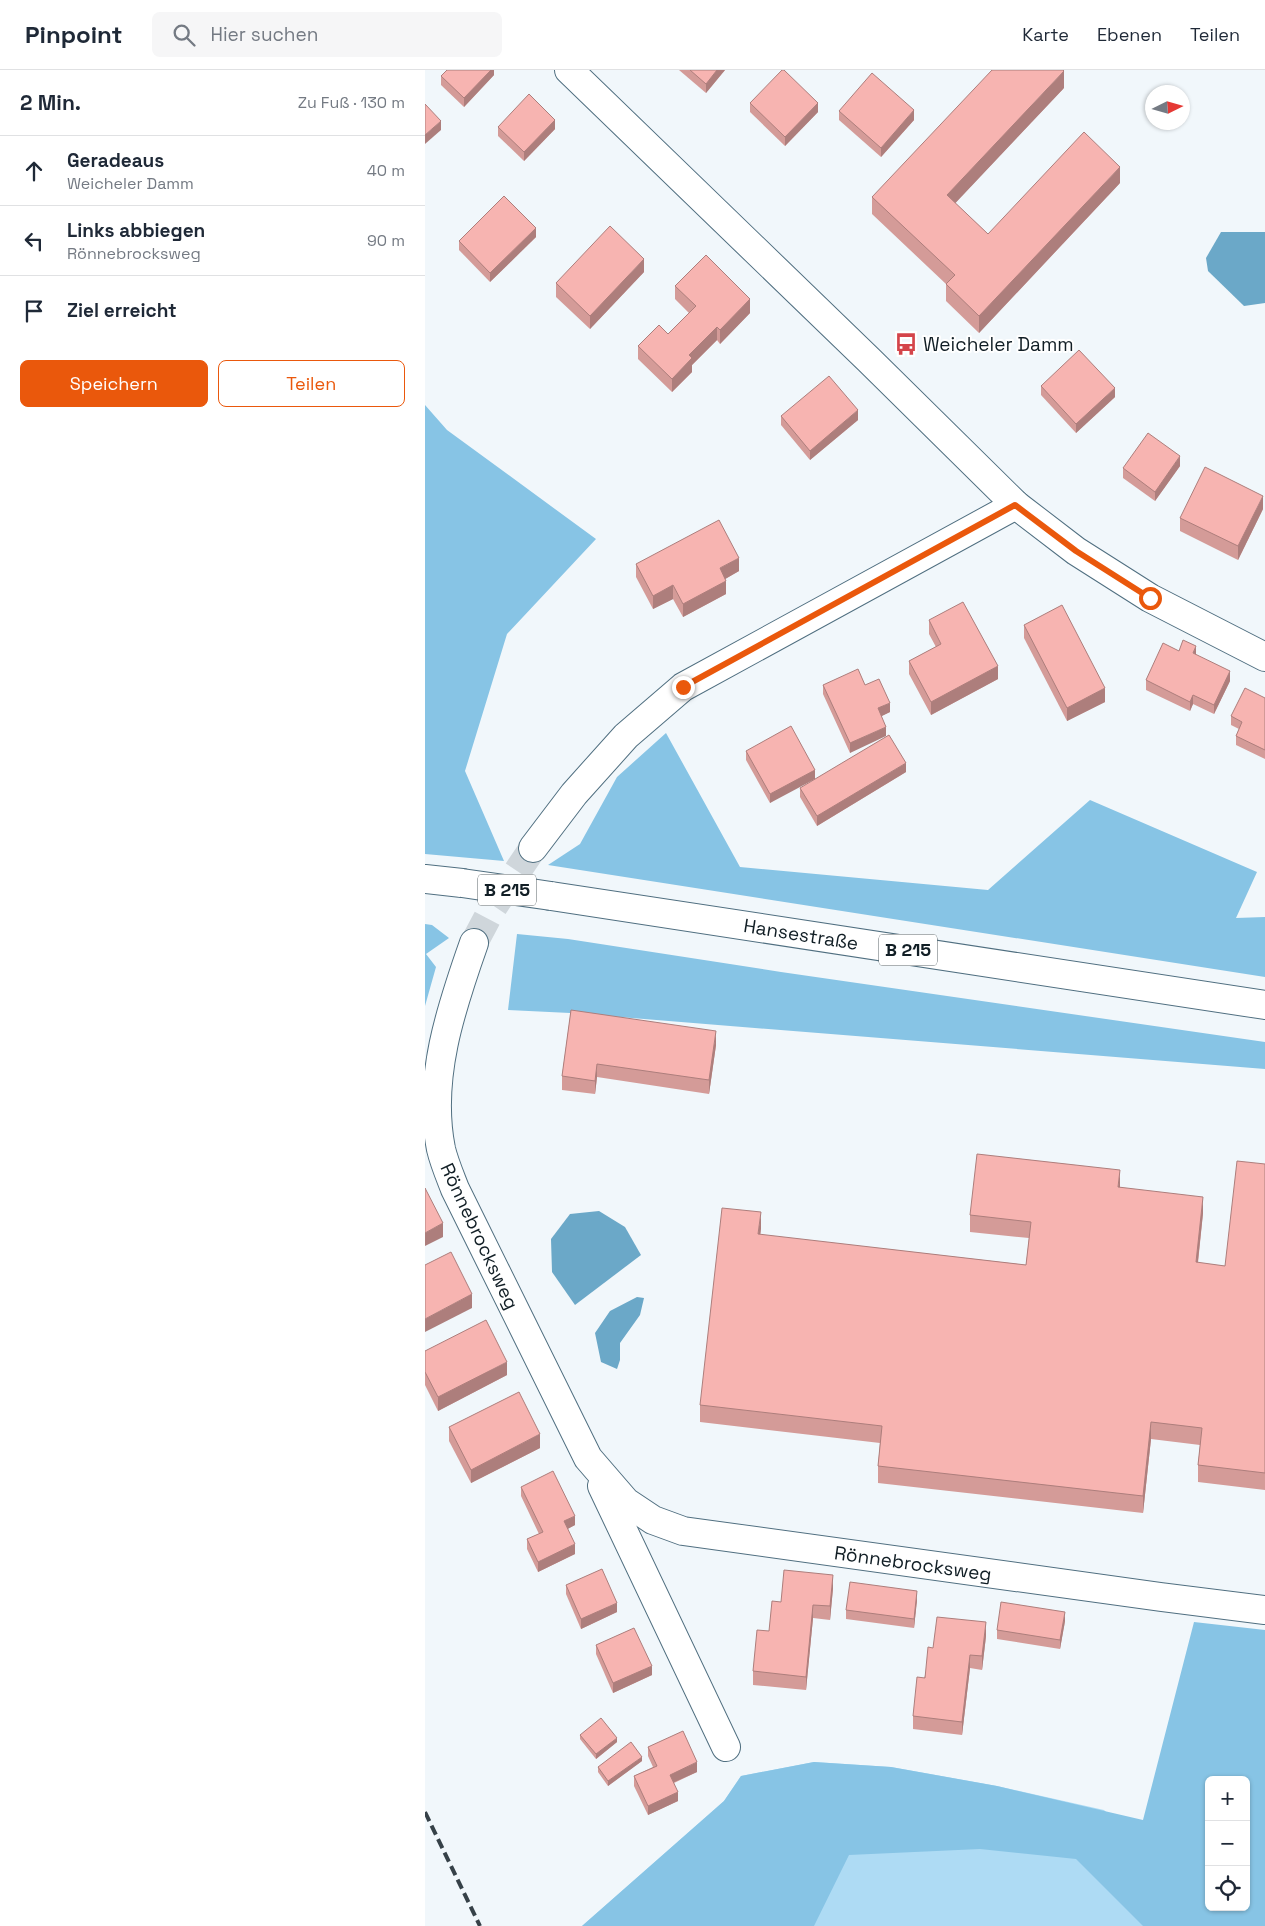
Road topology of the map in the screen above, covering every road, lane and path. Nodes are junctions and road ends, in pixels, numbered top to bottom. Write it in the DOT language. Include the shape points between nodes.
graph roads {
  1 [pos="569,70"];
  2 [pos="1015,505"];
  3 [pos="1265,657"];
  4 [pos="533,848"];
  5 [pos="425,879"];
  6 [pos="474,943"];
  7 [pos="1265,1005"];
  8 [pos="588,1458"];
  9 [pos="1265,1610"];
  10 [pos="727,1746"];
  1 -- 2 [label="street"];
  2 -- 3 [label="street" via="1076,551 1150,598"];
  2 -- 4 [label="street" via="683,687 626,736 574,794"];
  5 -- 7 [label="street, Hansestraße / B 215, bridge"];
  6 -- 8 [label="street, Rönnebrocksweg" via="445,1032 436,1113 441,1150 455,1189"];
  8 -- 9 [label="street, Rönnebrocksweg" via="626,1502 653,1520 683,1531"];
  8 -- 10 [label="street, Rönnebrocksweg"];
}
